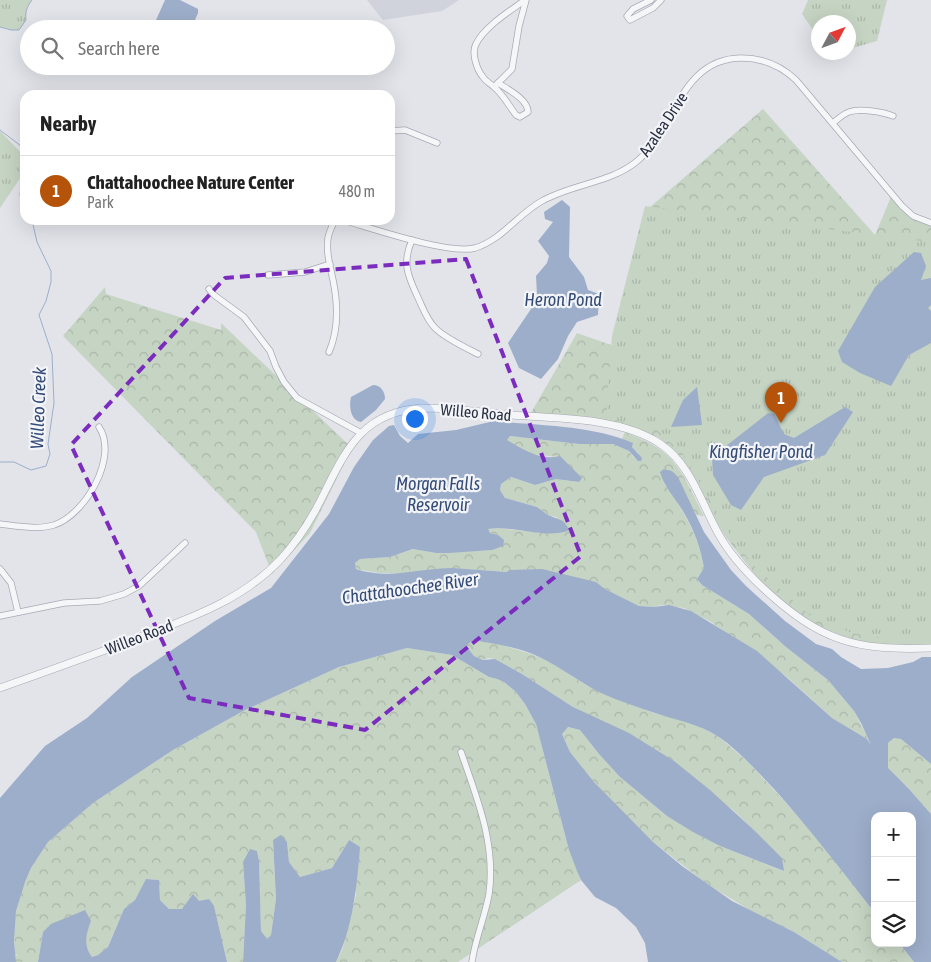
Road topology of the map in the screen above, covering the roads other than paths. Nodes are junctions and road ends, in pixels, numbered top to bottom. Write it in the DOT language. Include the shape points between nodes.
graph roads {
  1 [pos="525,0"];
  2 [pos="651,0"];
  3 [pos="661,0"];
  4 [pos="496,85"];
  5 [pos="893,116"];
  6 [pos="833,123"];
  7 [pos="395,131"];
  8 [pos="437,143"];
  9 [pos="931,223"];
  10 [pos="333,225"];
  11 [pos="360,225"];
  12 [pos="412,240"];
  13 [pos="330,264"];
  14 [pos="268,275"];
  15 [pos="209,289"];
  16 [pos="329,352"];
  17 [pos="478,354"];
  18 [pos="100,427"];
  19 [pos="361,433"];
  20 [pos="0,524"];
  21 [pos="185,543"];
  22 [pos="0,569"];
  23 [pos="18,612"];
  24 [pos="0,616"];
  25 [pos="931,648"];
  26 [pos="0,688"];
  27 [pos="461,752"];
  28 [pos="472,962"];
  1 -- 4 [label="street" via="512,69"];
  1 -- 4 [label="street" via="493,24 476,44 479,72 487,83"];
  2 -- 3 [label="street" via="627,16 631,20"];
  4 -- 4 [label="street" via="518,97 528,112 520,117 516,115"];
  5 -- 6 [label="street" via="854,111"];
  6 -- 9 [label="street, Azalea Drive" via="907,212"];
  6 -- 12 [label="street, Azalea Drive" via="796,80 780,67 751,58 722,61 694,79 652,145 627,168 544,200 493,239 473,248 452,249"];
  7 -- 8 [label="street" via="405,130"];
  10 -- 13 [label="street" via="328,237"];
  11 -- 12 [label="street, Azalea Drive"];
  12 -- 17 [label="street" via="407,271 428,318 436,330"];
  13 -- 14 [label="street" via="305,272"];
  13 -- 16 [label="street" via="337,306 334,341"];
  15 -- 19 [label="street" via="244,316 270,351 284,382 297,398"];
  18 -- 20 [label="street" via="105,435 104,465 90,493 66,519 38,527"];
  19 -- 25 [label="street, Willeo Road" via="391,413 422,408 610,424 636,431 674,456 732,555 768,593 804,622 838,639 862,646"];
  19 -- 26 [label="street, Willeo Road" via="350,445 296,541 271,569 250,586 222,604 188,619"];
  21 -- 23 [label="street" via="139,586 124,594 100,601 64,603"];
  22 -- 23 [label="street" via="11,583"];
  23 -- 24 [label="street"];
  27 -- 28 [label="street" via="481,812 490,858 488,896"];
}
